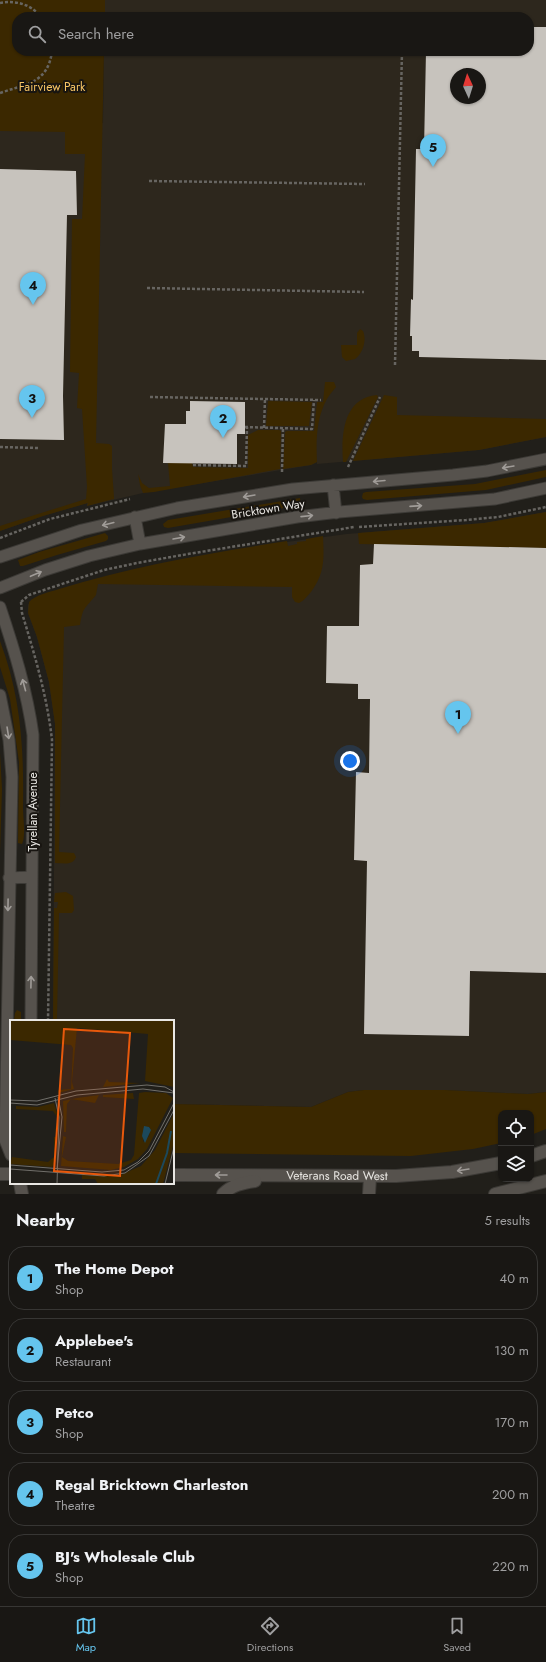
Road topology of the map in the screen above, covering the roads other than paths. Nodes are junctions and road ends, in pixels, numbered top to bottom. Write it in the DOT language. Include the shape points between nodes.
graph roads {
  1 [pos="546,459"];
  2 [pos="333,485"];
  3 [pos="546,488"];
  4 [pos="336,512"];
  5 [pos="135,517"];
  6 [pos="140,544"];
  7 [pos="0,557"];
  8 [pos="0,588"];
  9 [pos="0,607"];
  10 [pos="0,695"];
  11 [pos="9,878"];
  12 [pos="32,878"];
  13 [pos="31,1020"];
  14 [pos="546,1151"];
  15 [pos="10,1152"];
  16 [pos="534,1155"];
  17 [pos="498,1163"];
  18 [pos="174,1175"];
  19 [pos="314,1176"];
  20 [pos="370,1177"];
  21 [pos="546,1181"];
  22 [pos="20,1184"];
  23 [pos="22,1194"];
  24 [pos="223,1194"];
  25 [pos="369,1194"];
  26 [pos="495,1194"];
  1 -- 2 [label="lane, Bricktown Way, one-way" via="487,471"];
  2 -- 4 [label="lane"];
  2 -- 5 [label="lane, Bricktown Way, one-way" via="250,495"];
  4 -- 3 [label="lane, Bricktown Way, one-way" via="495,499"];
  6 -- 4 [label="lane, Bricktown Way, one-way"];
  5 -- 6 [label="lane"];
  5 -- 7 [label="lane, Bricktown Way, one-way" via="82,530"];
  8 -- 6 [label="lane, Bricktown Way, one-way" via="89,556"];
  12 -- 9 [label="lane, Tyrellan Avenue, one-way" via="33,735 24,685"];
  10 -- 11 [label="lane, Tyrellan Avenue, one-way" via="9,740 12,777"];
  11 -- 12 [label="lane"];
  11 -- 15 [label="lane, Tyrellan Avenue, one-way" via="5,1140"];
  13 -- 12 [label="lane, Tyrellan Avenue, one-way"];
  14 -- 16 [label="street"];
  17 -- 20 [label="street, Veterans Road West, one-way" via="430,1174"];
  19 -- 18 [label="street, Veterans Road West, one-way"];
  19 -- 20 [label="street, Veterans Road West"];
  19 -- 24 [label="street" via="240,1184 229,1188"];
  20 -- 25 [label="street"];
  21 -- 26 [label="street"];
  22 -- 23 [label="street"];
}
